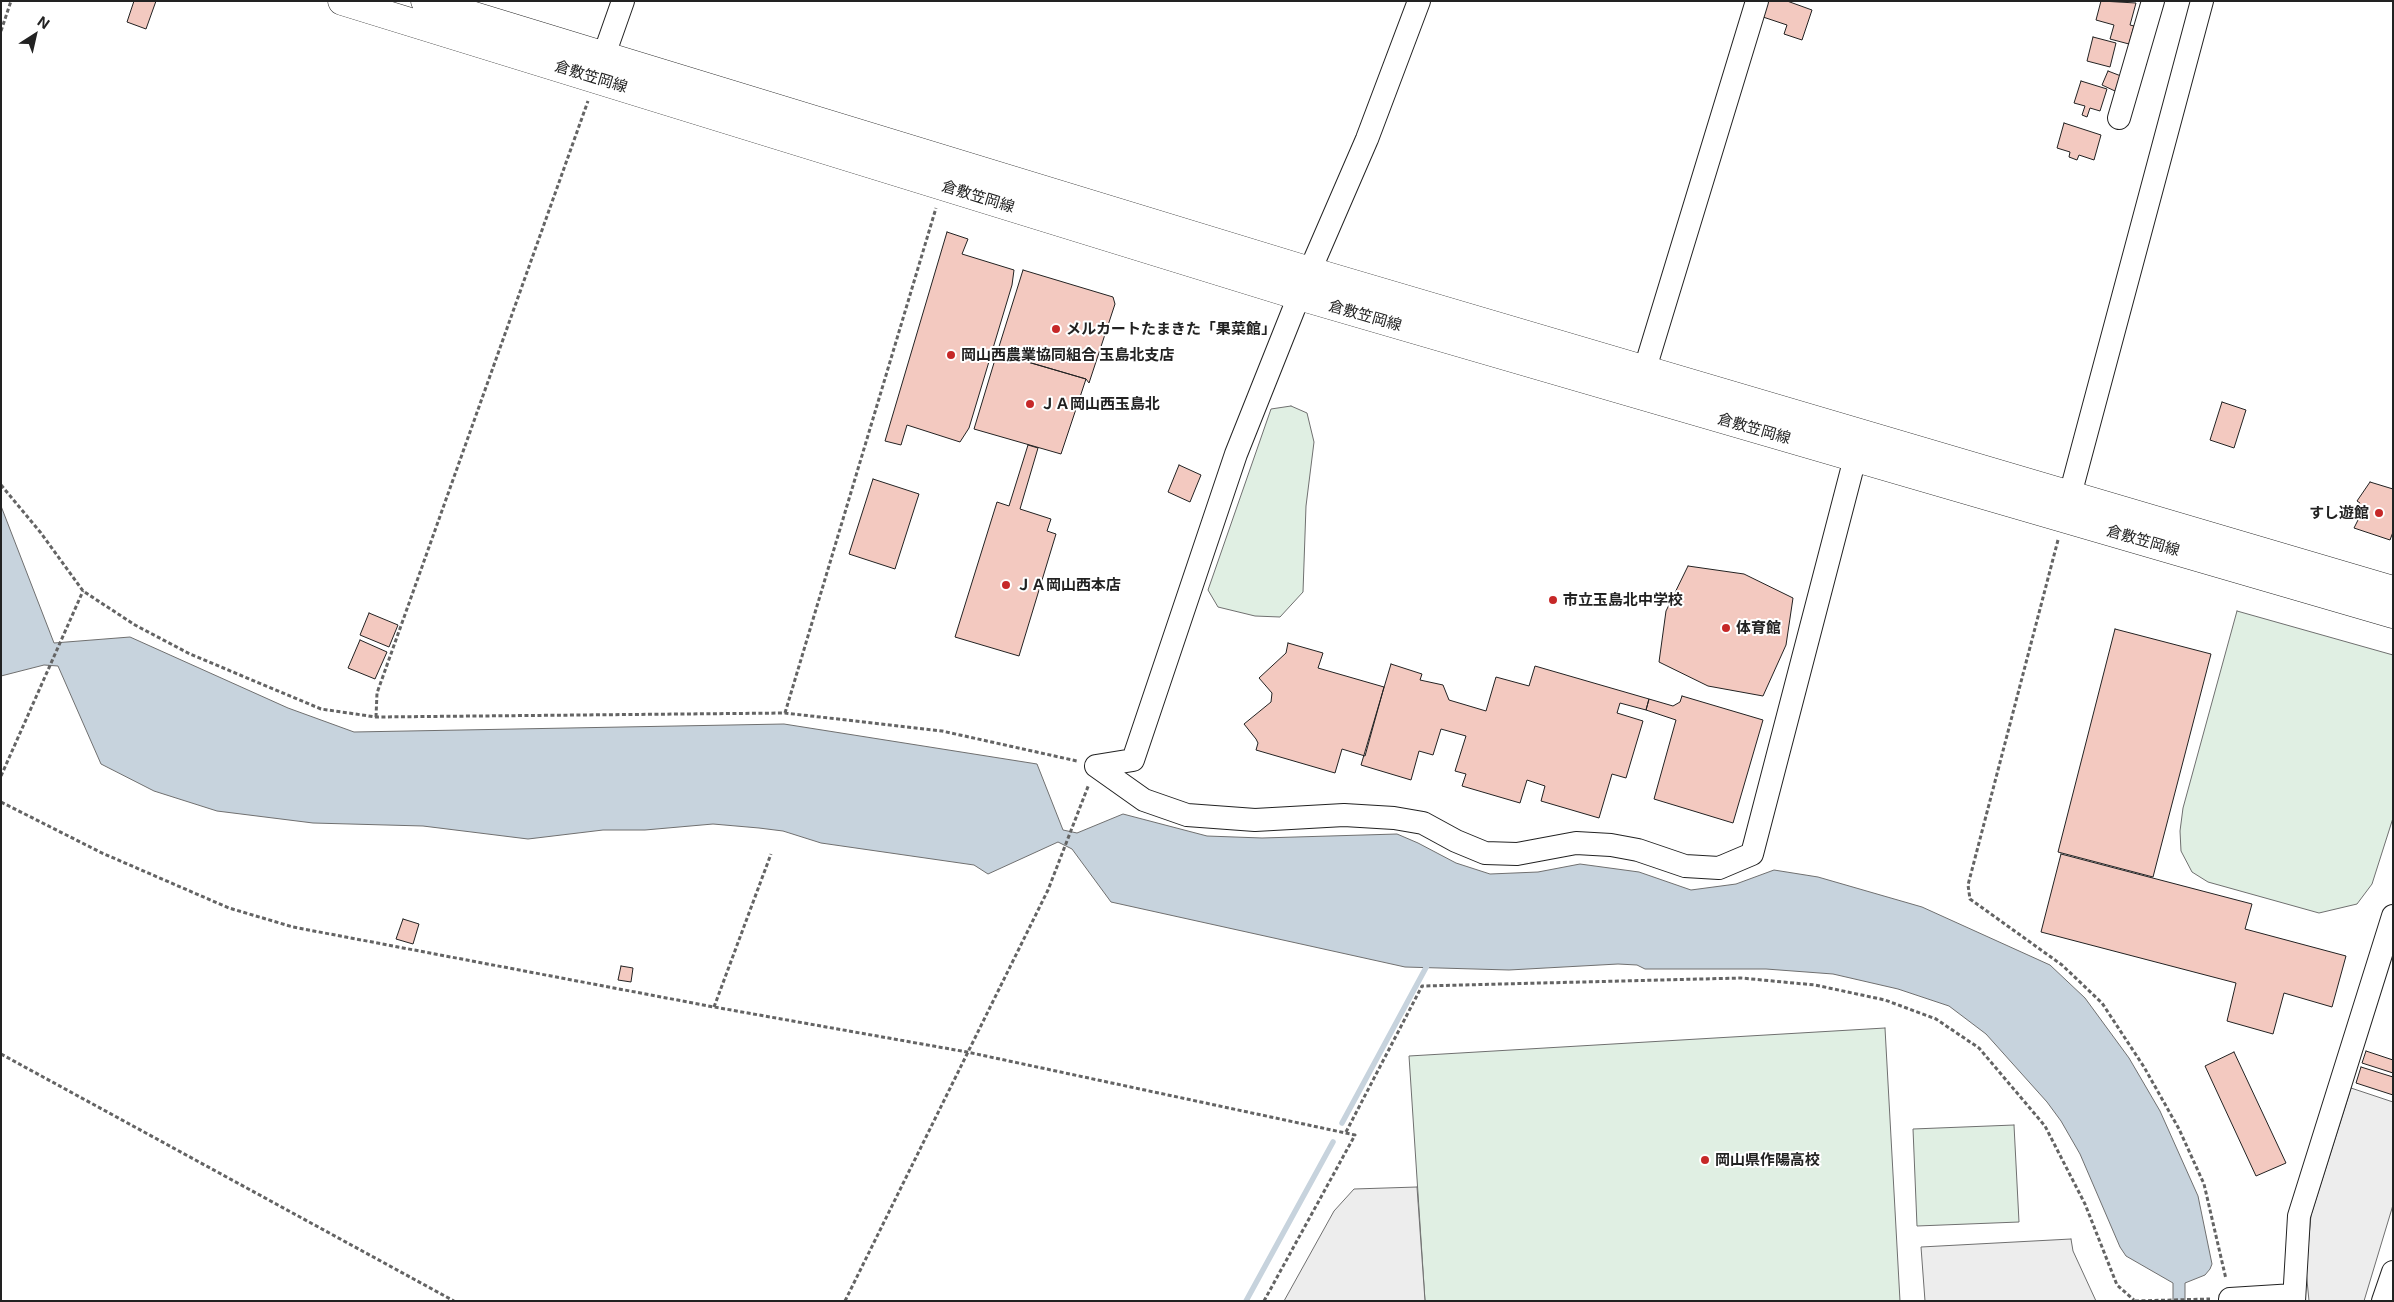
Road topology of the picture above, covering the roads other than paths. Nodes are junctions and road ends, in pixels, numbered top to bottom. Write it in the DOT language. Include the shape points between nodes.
graph roads {
  1 [pos="342,1"];
  2 [pos="425,1"];
  3 [pos="623,1"];
  4 [pos="1420,1"];
  5 [pos="1757,1"];
  6 [pos="2153,1"];
  7 [pos="2202,1"];
  8 [pos="600,67"];
  9 [pos="2119,118"];
  10 [pos="1310,271"];
  11 [pos="1299,296"];
  12 [pos="1641,382"];
  13 [pos="1868,435"];
  14 [pos="1855,458"];
  15 [pos="2067,506"];
  16 [pos="2393,590"];
  17 [pos="2393,614"];
  18 [pos="2393,916"];
  19 [pos="2393,1272"];
  20 [pos="2294,1298"];
  21 [pos="2230,1299"];
  22 [pos="2383,1301"];
  1 -- 8 [label="main road, 倉敷笠岡線"];
  2 -- 8 [label="main road, 倉敷笠岡線"];
  3 -- 8 [label="street"];
  4 -- 10 [label="street" via="1367,140"];
  5 -- 12 [label="street"];
  6 -- 9 [label="street"];
  7 -- 15 [label="street"];
  8 -- 10 [label="main road, 倉敷笠岡線"];
  8 -- 11 [label="main road, 倉敷笠岡線" via="942,186"];
  10 -- 11 [label="street"];
  10 -- 12 [label="main road, 倉敷笠岡線"];
  11 -- 12 [label="main road, 倉敷笠岡線"];
  11 -- 14 [label="street" via="1236,454 1132,760 1096,766 1144,800 1186,815 1255,820 1344,815 1394,818 1423,823 1485,852 1517,854 1576,843 1611,845 1638,850 1685,866 1720,868 1752,854"];
  12 -- 13 [label="main road, 倉敷笠岡線"];
  12 -- 14 [label="main road, 倉敷笠岡線"];
  13 -- 14 [label="street"];
  13 -- 15 [label="main road, 倉敷笠岡線"];
  14 -- 15 [label="main road, 倉敷笠岡線"];
  15 -- 16 [label="main road, 倉敷笠岡線"];
  15 -- 17 [label="main road, 倉敷笠岡線"];
  18 -- 20 [label="street" via="2299,1216"];
  19 -- 22 [label="street"];
  20 -- 21 [label="street"];
}
